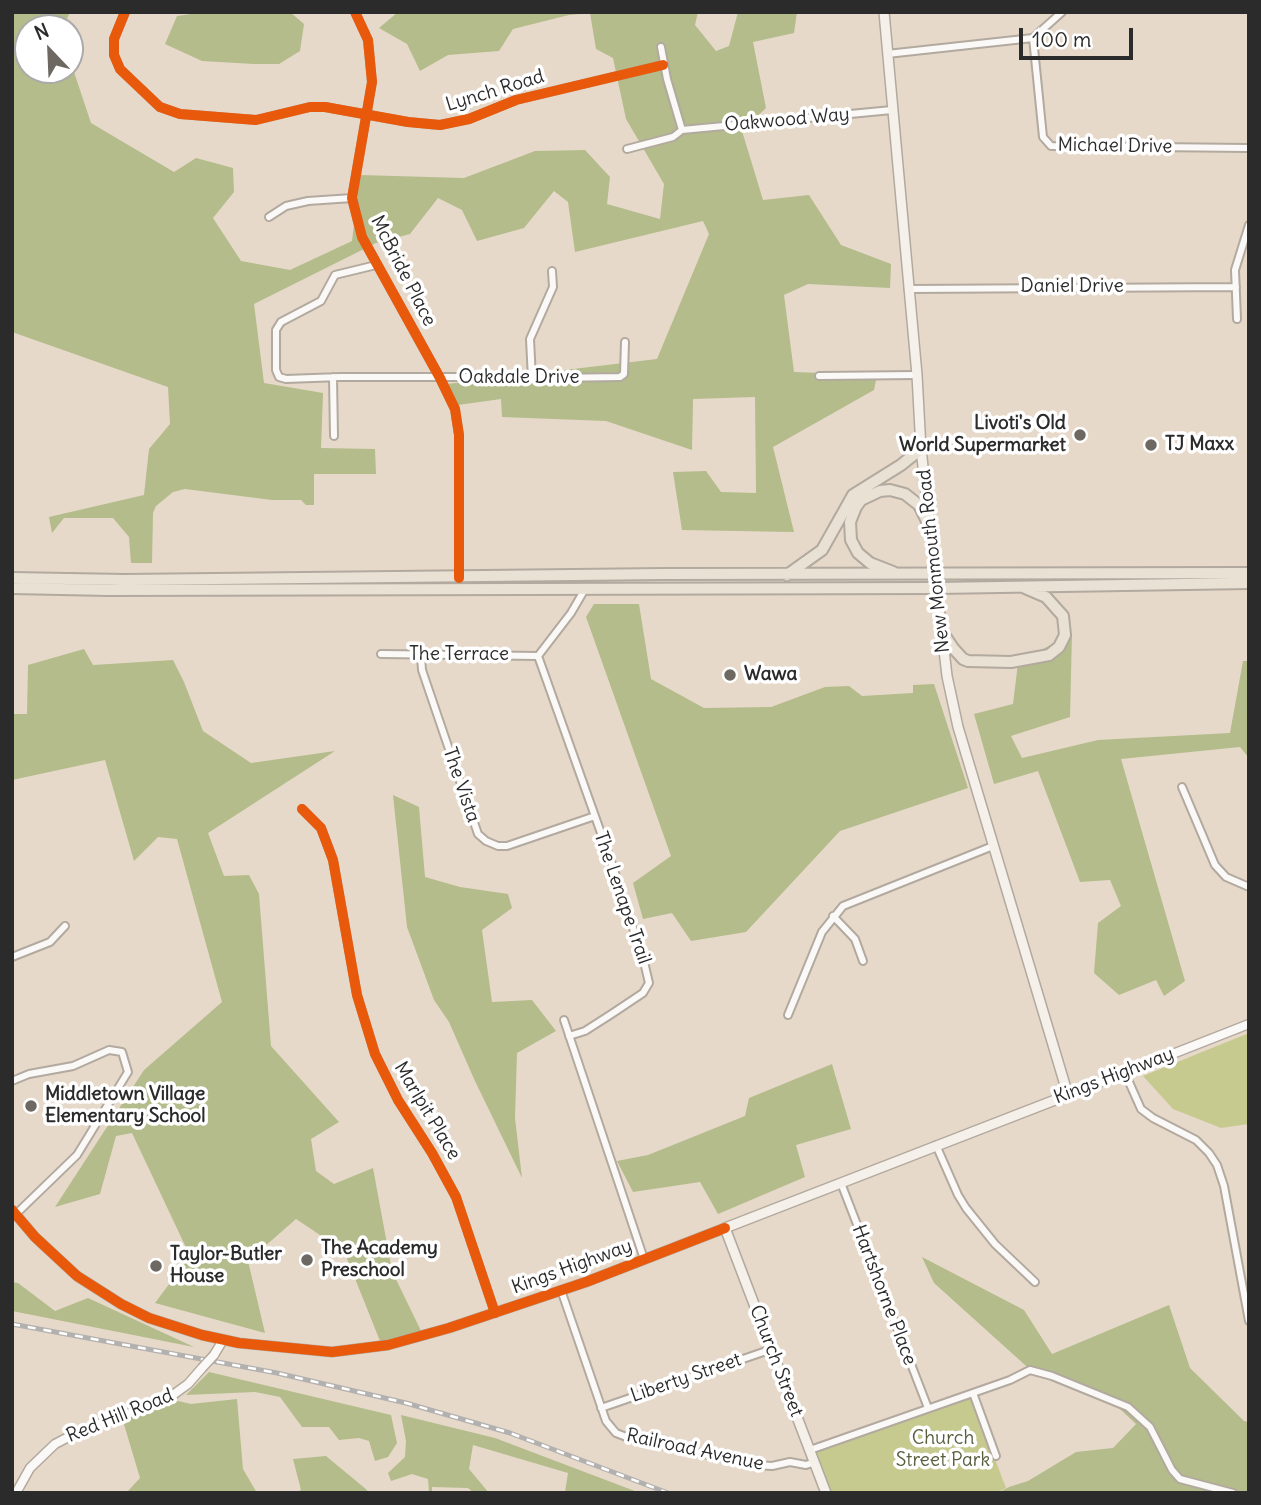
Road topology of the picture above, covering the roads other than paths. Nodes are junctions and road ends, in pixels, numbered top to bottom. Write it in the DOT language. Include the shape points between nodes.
graph roads {
  1 [pos="125,12"];
  2 [pos="355,12"];
  3 [pos="884,12"];
  4 [pos="1062,12"];
  5 [pos="1033,38"];
  6 [pos="661,47"];
  7 [pos="887,54"];
  8 [pos="663,65"];
  9 [pos="892,110"];
  10 [pos="367,114"];
  11 [pos="682,130"];
  12 [pos="1249,148"];
  13 [pos="627,149"];
  14 [pos="352,198"];
  15 [pos="269,217"];
  16 [pos="1249,225"];
  17 [pos="376,265"];
  18 [pos="552,271"];
  19 [pos="1236,287"];
  20 [pos="908,289"];
  21 [pos="1237,319"];
  22 [pos="625,342"];
  23 [pos="819,376"];
  24 [pos="917,376"];
  25 [pos="336,377"];
  26 [pos="440,378"];
  27 [pos="532,379"];
  28 [pos="334,436"];
  29 [pos="921,449"];
  30 [pos="932,531"];
  31 [pos="1249,573"];
  32 [pos="899,574"];
  33 [pos="937,574"];
  34 [pos="787,575"];
  35 [pos="12,578"];
  36 [pos="458,578"];
  37 [pos="1249,583"];
  38 [pos="1019,586"];
  39 [pos="12,588"];
  40 [pos="938,588"];
  41 [pos="586,589"];
  42 [pos="941,631"];
  43 [pos="381,654"];
  44 [pos="421,656"];
  45 [pos="538,656"];
  46 [pos="1182,787"];
  47 [pos="302,808"];
  48 [pos="595,817"];
  49 [pos="993,846"];
  50 [pos="1249,887"];
  51 [pos="833,916"];
  52 [pos="65,926"];
  53 [pos="12,957"];
  54 [pos="863,961"];
  55 [pos="788,1015"];
  56 [pos="564,1020"];
  57 [pos="1249,1024"];
  58 [pos="569,1036"];
  59 [pos="1125,1073"];
  60 [pos="12,1082"];
  61 [pos="1068,1095"];
  62 [pos="936,1145"];
  63 [pos="841,1183"];
  64 [pos="14,1212"];
  65 [pos="725,1228"];
  66 [pos="644,1259"];
  67 [pos="1035,1282"];
  68 [pos="561,1290"];
  69 [pos="495,1312"];
  70 [pos="1249,1321"];
  71 [pos="223,1340"];
  72 [pos="772,1349"];
  73 [pos="973,1393"];
  74 [pos="601,1408"];
  75 [pos="928,1408"];
  76 [pos="810,1450"];
  77 [pos="996,1456"];
  78 [pos="815,1462"];
  79 [pos="16,1493"];
  80 [pos="826,1493"];
  81 [pos="1233,1493"];
  1 -- 10 [label="street, Lynch Road" via="114,39 116,62 125,76 165,110 256,120 316,106"];
  2 -- 10 [label="street, McBride Place" via="371,52"];
  3 -- 7 [label="main road, New Monmouth Road"];
  4 -- 5 [label="street"];
  5 -- 7 [label="street"];
  5 -- 12 [label="street, Michael Drive" via="1043,137 1051,146"];
  6 -- 8 [label="street"];
  7 -- 9 [label="main road, New Monmouth Road"];
  8 -- 10 [label="street, Lynch Road" via="516,100 451,124"];
  8 -- 11 [label="street"];
  9 -- 11 [label="street, Oakwood Way"];
  9 -- 20 [label="main road, New Monmouth Road"];
  10 -- 14 [label="street, McBride Place"];
  11 -- 13 [label="street, Oakwood Way" via="673,137"];
  14 -- 15 [label="street" via="286,206"];
  14 -- 17 [label="street, McBride Place" via="362,237"];
  16 -- 19 [label="street" via="1235,270"];
  17 -- 25 [label="street, Oakdale Drive" via="335,275 321,301 281,322 276,330 279,377"];
  17 -- 26 [label="street, McBride Place"];
  18 -- 27 [label="street" via="553,287 530,339"];
  19 -- 20 [label="street, Daniel Drive"];
  19 -- 21 [label="street"];
  20 -- 24 [label="main road, New Monmouth Road"];
  22 -- 27 [label="street, Oakdale Drive" via="624,374 620,377"];
  23 -- 24 [label="street"];
  24 -- 29 [label="main road, New Monmouth Road"];
  25 -- 26 [label="street, Oakdale Drive"];
  25 -- 28 [label="street"];
  26 -- 27 [label="street, Oakdale Drive"];
  26 -- 36 [label="street, McBride Place" via="455,410 459,435"];
  29 -- 30 [label="main road, New Monmouth Road"];
  29 -- 34 [label="highway" via="853,495 822,550"];
  30 -- 32 [label="highway" via="919,505 896,490 872,493 856,507 849,531 854,547 870,563"];
  30 -- 33 [label="main road, New Monmouth Road"];
  31 -- 33 [label="highway"];
  32 -- 33 [label="highway"];
  32 -- 34 [label="highway"];
  33 -- 40 [label="main road, New Monmouth Road"];
  34 -- 36 [label="highway"];
  35 -- 36 [label="highway"];
  37 -- 38 [label="highway"];
  38 -- 40 [label="highway"];
  38 -- 42 [label="highway" via="1046,597 1063,616 1065,635 1049,655 1011,662 968,661"];
  39 -- 41 [label="highway"];
  40 -- 41 [label="highway"];
  40 -- 42 [label="main road, New Monmouth Road"];
  41 -- 45 [label="street"];
  42 -- 49 [label="main road, New Monmouth Road" via="953,708"];
  43 -- 44 [label="street, The Terrace"];
  44 -- 45 [label="street, The Terrace"];
  44 -- 48 [label="street, The Vista" via="478,834 485,841 506,846"];
  45 -- 48 [label="street, The Lenape Trail"];
  46 -- 50 [label="street" via="1215,866 1226,877"];
  47 -- 69 [label="street, Marlpit Place" via="321,828 333,860 357,995 375,1054 456,1197"];
  48 -- 58 [label="street, The Lenape Trail" via="649,983 621,1008"];
  49 -- 51 [label="street" via="850,902"];
  49 -- 61 [label="main road, New Monmouth Road"];
  51 -- 54 [label="street" via="855,939"];
  51 -- 55 [label="street"];
  52 -- 53 [label="street" via="50,942"];
  56 -- 58 [label="street"];
  57 -- 59 [label="street, Kings Highway"];
  58 -- 66 [label="street"];
  59 -- 61 [label="street, Kings Highway"];
  59 -- 70 [label="street" via="1145,1113 1196,1140 1217,1165"];
  60 -- 64 [label="street" via="73,1066 109,1050 122,1052 128,1072 77,1155"];
  61 -- 62 [label="main road, Kings Highway"];
  62 -- 63 [label="main road, Kings Highway"];
  62 -- 67 [label="street" via="966,1208"];
  63 -- 65 [label="main road, Kings Highway"];
  63 -- 75 [label="street, Hartshorne Place"];
  64 -- 71 [label="street, Kings Highway" via="56,1258 97,1290 149,1318"];
  65 -- 66 [label="street, Kings Highway"];
  65 -- 72 [label="main road, Church Street"];
  66 -- 68 [label="street, Kings Highway"];
  68 -- 69 [label="street, Kings Highway"];
  68 -- 74 [label="street"];
  69 -- 71 [label="street, Kings Highway" via="361,1350 271,1348"];
  71 -- 79 [label="street, Red Hill Road, bridge" via="188,1384 166,1400 55,1444 30,1468"];
  72 -- 74 [label="street, Liberty Street"];
  72 -- 76 [label="main road, Church Street"];
  73 -- 75 [label="street"];
  73 -- 77 [label="street"];
  73 -- 81 [label="street" via="1030,1370 1052,1376 1136,1413 1150,1427 1180,1479"];
  74 -- 78 [label="street, Railroad Avenue" via="616,1433 629,1438 756,1465"];
  75 -- 76 [label="street"];
  76 -- 78 [label="main road, Church Street"];
  78 -- 80 [label="main road, Church Street"];
}
